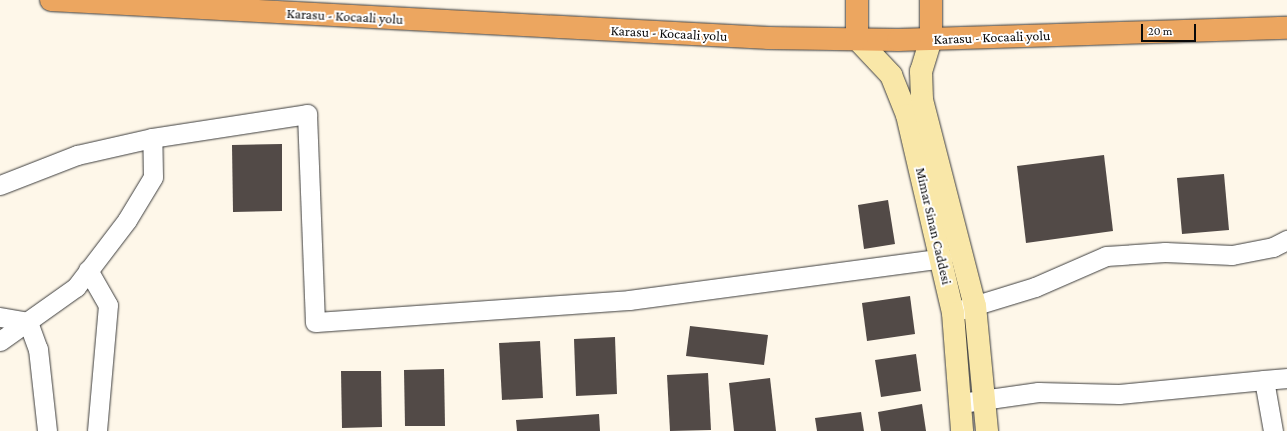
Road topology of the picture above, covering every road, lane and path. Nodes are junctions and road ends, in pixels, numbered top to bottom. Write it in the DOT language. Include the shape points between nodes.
graph roads {
  1 [pos="51,0"];
  2 [pos="857,0"];
  3 [pos="931,0"];
  4 [pos="1287,28"];
  5 [pos="858,39"];
  6 [pos="931,39"];
  7 [pos="152,138"];
  8 [pos="0,185"];
  9 [pos="1287,240"];
  10 [pos="943,258"];
  11 [pos="88,270"];
  12 [pos="974,306"];
  13 [pos="953,312"];
  14 [pos="0,317"];
  15 [pos="28,322"];
  16 [pos="0,341"];
  17 [pos="1287,378"];
  18 [pos="1264,380"];
  19 [pos="986,400"];
  20 [pos="961,403"];
  21 [pos="47,431"];
  22 [pos="97,431"];
  23 [pos="962,431"];
  24 [pos="987,431"];
  25 [pos="1273,431"];
  1 -- 5 [label="highway, Karasu - Kocaali yolu" via="769,38"];
  2 -- 5 [label="highway"];
  3 -- 6 [label="highway"];
  4 -- 6 [label="highway, Karasu - Kocaali yolu"];
  5 -- 6 [label="highway, Karasu - Kocaali yolu"];
  5 -- 10 [label="main road, Mimar Sinan Caddesi" via="892,75 900,93"];
  6 -- 12 [label="main road, Mimar Sinan Caddesi" via="921,72 922,100"];
  7 -- 8 [label="street" via="77,155"];
  7 -- 10 [label="street" via="307,114 315,322 629,300"];
  7 -- 11 [label="street" via="153,177 127,220"];
  9 -- 12 [label="street" via="1273,247 1232,255 1165,252 1106,256 1035,286"];
  10 -- 13 [label="main road, Mimar Sinan Caddesi"];
  11 -- 15 [label="street" via="76,287"];
  11 -- 22 [label="street" via="108,304"];
  12 -- 13 [label="street"];
  12 -- 19 [label="main road, Mimar Sinan Caddesi"];
  13 -- 20 [label="main road, Mimar Sinan Caddesi"];
  14 -- 15 [label="street"];
  15 -- 16 [label="street"];
  15 -- 21 [label="street" via="38,349"];
  17 -- 18 [label="street"];
  18 -- 19 [label="street" via="1119,394 1038,392"];
  18 -- 25 [label="street"];
  19 -- 20 [label="street"];
  19 -- 24 [label="main road, Mimar Sinan Caddesi"];
  20 -- 23 [label="main road, Mimar Sinan Caddesi"];
}
